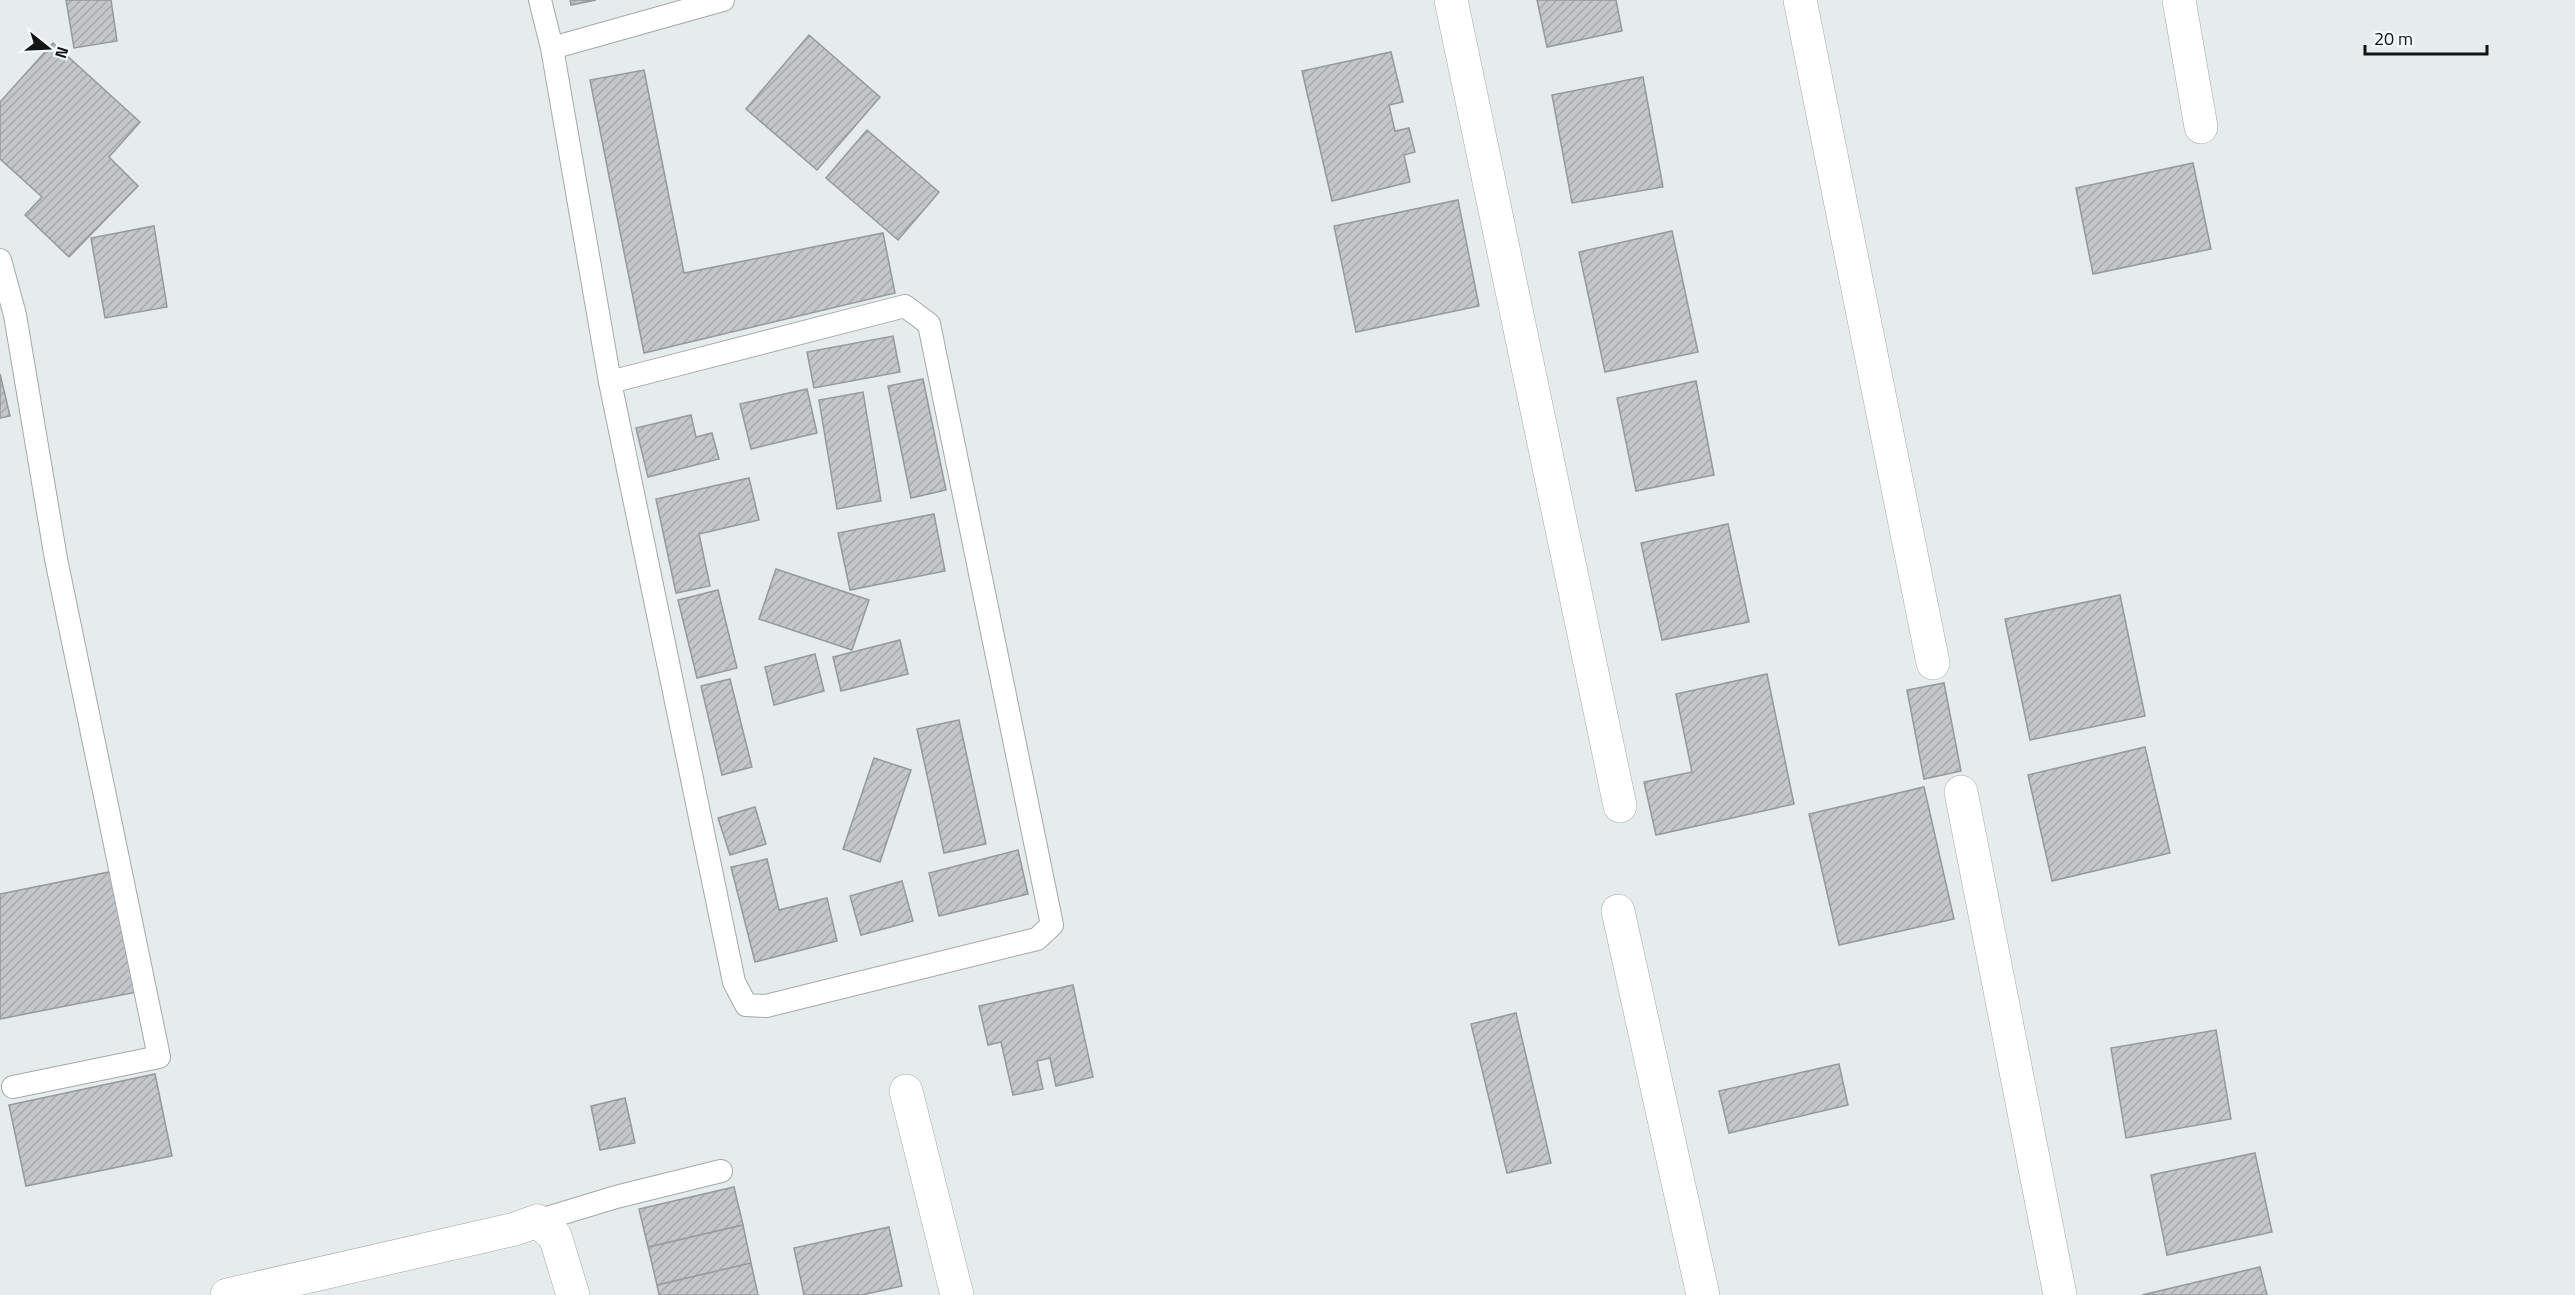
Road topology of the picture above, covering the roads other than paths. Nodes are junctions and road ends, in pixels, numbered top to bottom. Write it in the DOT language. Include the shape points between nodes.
graph roads {
  1 [pos="540,0"];
  2 [pos="723,0"];
  3 [pos="1451,0"];
  4 [pos="1800,0"];
  5 [pos="2179,0"];
  6 [pos="552,48"];
  7 [pos="2201,127"];
  8 [pos="0,260"];
  9 [pos="610,382"];
  10 [pos="1934,663"];
  11 [pos="1961,792"];
  12 [pos="1620,806"];
  13 [pos="1618,911"];
  14 [pos="13,1087"];
  15 [pos="906,1091"];
  16 [pos="721,1171"];
  17 [pos="537,1221"];
  18 [pos="227,1295"];
  19 [pos="573,1295"];
  20 [pos="957,1295"];
  21 [pos="1703,1295"];
  22 [pos="2060,1295"];
  1 -- 6 [label="lane"];
  2 -- 6 [label="lane"];
  3 -- 12 [label="street"];
  4 -- 10 [label="street"];
  5 -- 7 [label="street"];
  6 -- 9 [label="lane"];
  8 -- 14 [label="lane" via="15,315 56,559 159,1057"];
  9 -- 9 [label="lane" via="905,306 928,324 1052,925 1037,939 766,1006 746,1005 734,981"];
  11 -- 22 [label="street"];
  13 -- 21 [label="street"];
  15 -- 20 [label="street"];
  16 -- 17 [label="lane"];
  17 -- 18 [label="street"];
  17 -- 19 [label="street" via="555,1236"];
}
